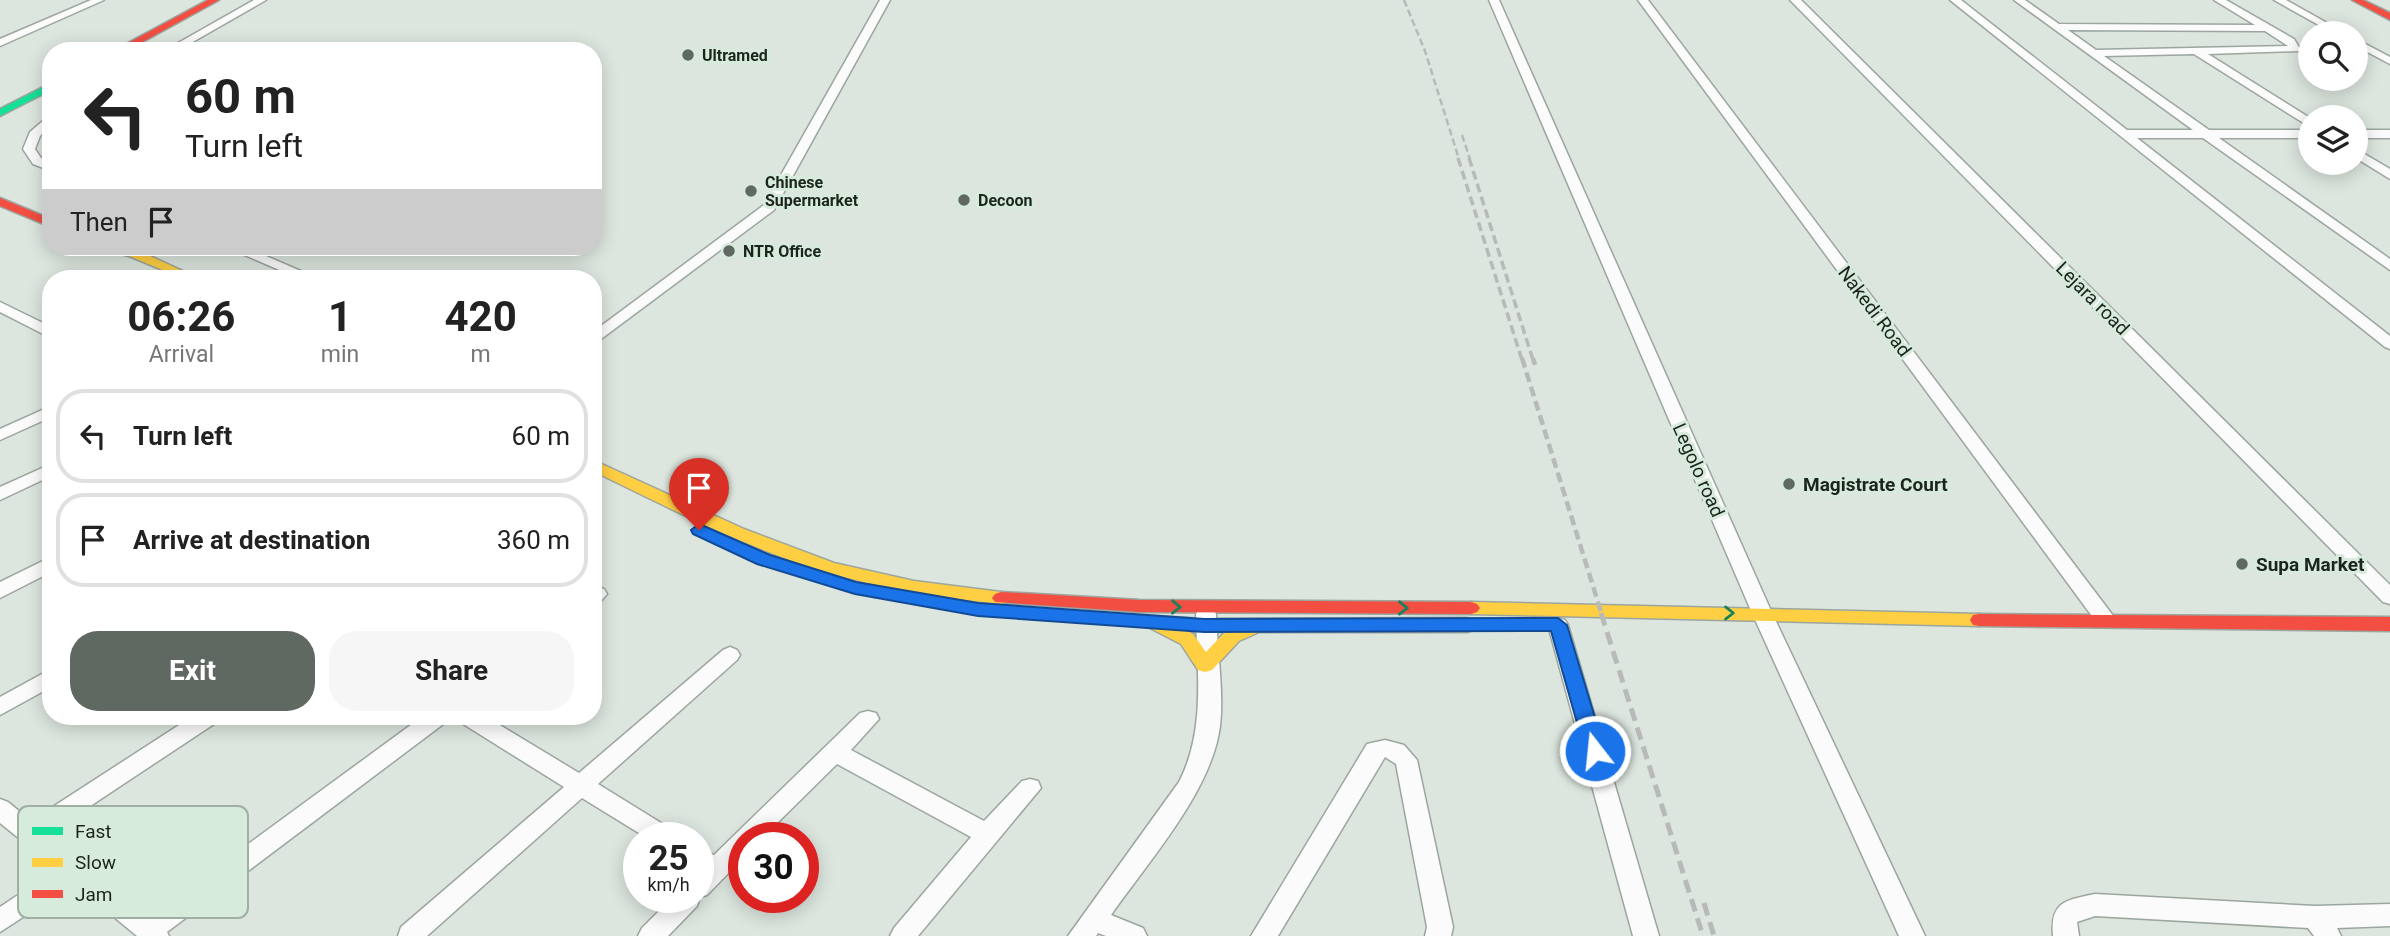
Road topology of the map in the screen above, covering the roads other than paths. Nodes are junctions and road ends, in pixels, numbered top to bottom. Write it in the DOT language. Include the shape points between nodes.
graph roads {
  1 [pos="99,0"];
  2 [pos="200,0"];
  3 [pos="215,0"];
  4 [pos="261,0"];
  5 [pos="885,0"];
  6 [pos="1494,0"];
  7 [pos="1643,0"];
  8 [pos="1796,0"];
  9 [pos="1955,0"];
  10 [pos="2019,0"];
  11 [pos="2219,0"];
  12 [pos="2279,0"];
  13 [pos="2356,0"];
  14 [pos="2368,0"];
  15 [pos="2390,12"];
  16 [pos="2390,18"];
  17 [pos="2318,21"];
  18 [pos="2058,27"];
  19 [pos="2267,28"];
  20 [pos="0,29"];
  21 [pos="27,30"];
  22 [pos="121,42"];
  23 [pos="135,42"];
  24 [pos="185,42"];
  25 [pos="0,43"];
  26 [pos="2368,49"];
  27 [pos="2198,52"];
  28 [pos="2096,53"];
  29 [pos="2390,61"];
  30 [pos="42,84"];
  31 [pos="42,91"];
  32 [pos="0,106"];
  33 [pos="0,113"];
  34 [pos="2298,116"];
  35 [pos="42,127"];
  36 [pos="2125,134"];
  37 [pos="2298,134"];
  38 [pos="2368,134"];
  39 [pos="2390,134"];
  40 [pos="2204,135"];
  41 [pos="2368,161"];
  42 [pos="42,162"];
  43 [pos="2390,176"];
  44 [pos="0,202"];
  45 [pos="42,219"];
  46 [pos="122,256"];
  47 [pos="138,256"];
  48 [pos="255,256"];
  49 [pos="2390,266"];
  50 [pos="155,270"];
  51 [pos="172,270"];
  52 [pos="290,270"];
  53 [pos="0,306"];
  54 [pos="42,329"];
  55 [pos="602,333"];
  56 [pos="2390,344"];
  57 [pos="42,415"];
  58 [pos="0,435"];
  59 [pos="602,469"];
  60 [pos="42,473"];
  61 [pos="602,484"];
  62 [pos="0,494"];
  63 [pos="776,547"];
  64 [pos="764,560"];
  65 [pos="42,568"];
  66 [pos="0,591"];
  67 [pos="2390,597"];
  68 [pos="1762,613"];
  69 [pos="1205,617"];
  70 [pos="1813,618"];
  71 [pos="1150,621"];
  72 [pos="2107,622"];
  73 [pos="2390,624"];
  74 [pos="1558,625"];
  75 [pos="1258,626"];
  76 [pos="1770,630"];
  77 [pos="730,655"];
  78 [pos="1205,665"];
  79 [pos="42,682"];
  80 [pos="0,707"];
  81 [pos="868,719"];
  82 [pos="195,725"];
  83 [pos="426,725"];
  84 [pos="482,725"];
  85 [pos="835,752"];
  86 [pos="579,786"];
  87 [pos="1030,788"];
  88 [pos="72,806"];
  89 [pos="0,809"];
  90 [pos="639,822"];
  91 [pos="763,822"];
  92 [pos="18,824"];
  93 [pos="987,834"];
  94 [pos="248,861"];
  95 [pos="18,909"];
  96 [pos="673,913"];
  97 [pos="2390,915"];
  98 [pos="134,918"];
  99 [pos="173,918"];
  100 [pos="0,921"];
  101 [pos="2321,926"];
  102 [pos="1087,928"];
  103 [pos="153,933"];
  104 [pos="410,935"];
  105 [pos="651,936"];
  106 [pos="903,936"];
  107 [pos="1134,936"];
  108 [pos="1264,936"];
  109 [pos="1438,936"];
  110 [pos="1646,936"];
  111 [pos="1912,936"];
  112 [pos="2066,936"];
  1 -- 21 [label="street"];
  2 -- 22 [label="main road"];
  3 -- 23 [label="main road"];
  4 -- 24 [label="street"];
  5 -- 55 [label="street" via="769,207"];
  6 -- 68 [label="street, Legolo road"];
  7 -- 72 [label="street, Nakedi Road"];
  8 -- 67 [label="street, Lejara road"];
  9 -- 36 [label="street"];
  10 -- 18 [label="street"];
  11 -- 19 [label="street"];
  12 -- 17 [label="street"];
  13 -- 16 [label="main road"];
  14 -- 15 [label="main road"];
  18 -- 19 [label="street"];
  18 -- 28 [label="street"];
  19 -- 27 [label="street" via="2295,49"];
  20 -- 21 [label="street"];
  21 -- 25 [label="street"];
  26 -- 29 [label="street"];
  27 -- 28 [label="street"];
  27 -- 34 [label="street"];
  28 -- 40 [label="street"];
  30 -- 32 [label="main road"];
  31 -- 33 [label="main road"];
  35 -- 42 [label="street" via="29,149"];
  36 -- 40 [label="street"];
  36 -- 56 [label="street"];
  37 -- 40 [label="street"];
  38 -- 39 [label="street"];
  40 -- 49 [label="street"];
  41 -- 43 [label="street"];
  44 -- 45 [label="main road"];
  46 -- 50 [label="main road"];
  47 -- 51 [label="main road"];
  48 -- 52 [label="street"];
  53 -- 54 [label="street"];
  57 -- 58 [label="street"];
  59 -- 63 [label="main road"];
  60 -- 62 [label="street"];
  61 -- 64 [label="main road"];
  63 -- 64 [label="main road"];
  63 -- 69 [label="main road, one-way" via="862,576 932,590"];
  64 -- 71 [label="main road" via="924,603"];
  65 -- 66 [label="street"];
  69 -- 68 [label="main road, one-way"];
  68 -- 70 [label="main road"];
  68 -- 76 [label="street, Legolo road"];
  69 -- 71 [label="main road"];
  69 -- 75 [label="main road"];
  69 -- 78 [label="street"];
  70 -- 72 [label="main road"];
  70 -- 76 [label="main road"];
  71 -- 78 [label="main road" via="1187,639"];
  72 -- 73 [label="main road"];
  74 -- 75 [label="main road"];
  74 -- 76 [label="main road"];
  74 -- 110 [label="street"];
  75 -- 78 [label="main road" via="1233,636"];
  76 -- 111 [label="street, Legolo road"];
  77 -- 86 [label="street"];
  78 -- 102 [label="street" via="1209,726 1199,765 1187,789"];
  79 -- 80 [label="street"];
  81 -- 85 [label="street"];
  82 -- 88 [label="street"];
  83 -- 94 [label="street"];
  84 -- 86 [label="street"];
  85 -- 91 [label="street"];
  85 -- 93 [label="street"];
  86 -- 90 [label="street"];
  86 -- 104 [label="street"];
  87 -- 93 [label="street"];
  89 -- 92 [label="street"];
  93 -- 106 [label="street"];
  95 -- 100 [label="street"];
  96 -- 105 [label="street"];
  97 -- 101 [label="street"];
  98 -- 103 [label="street"];
  99 -- 103 [label="street"];
  101 -- 112 [label="street" via="2095,905 2074,909 2064,918"];
  102 -- 107 [label="street"];
  108 -- 109 [label="street" via="1375,750 1387,747 1398,750 1406,760 1440,927"];
}
